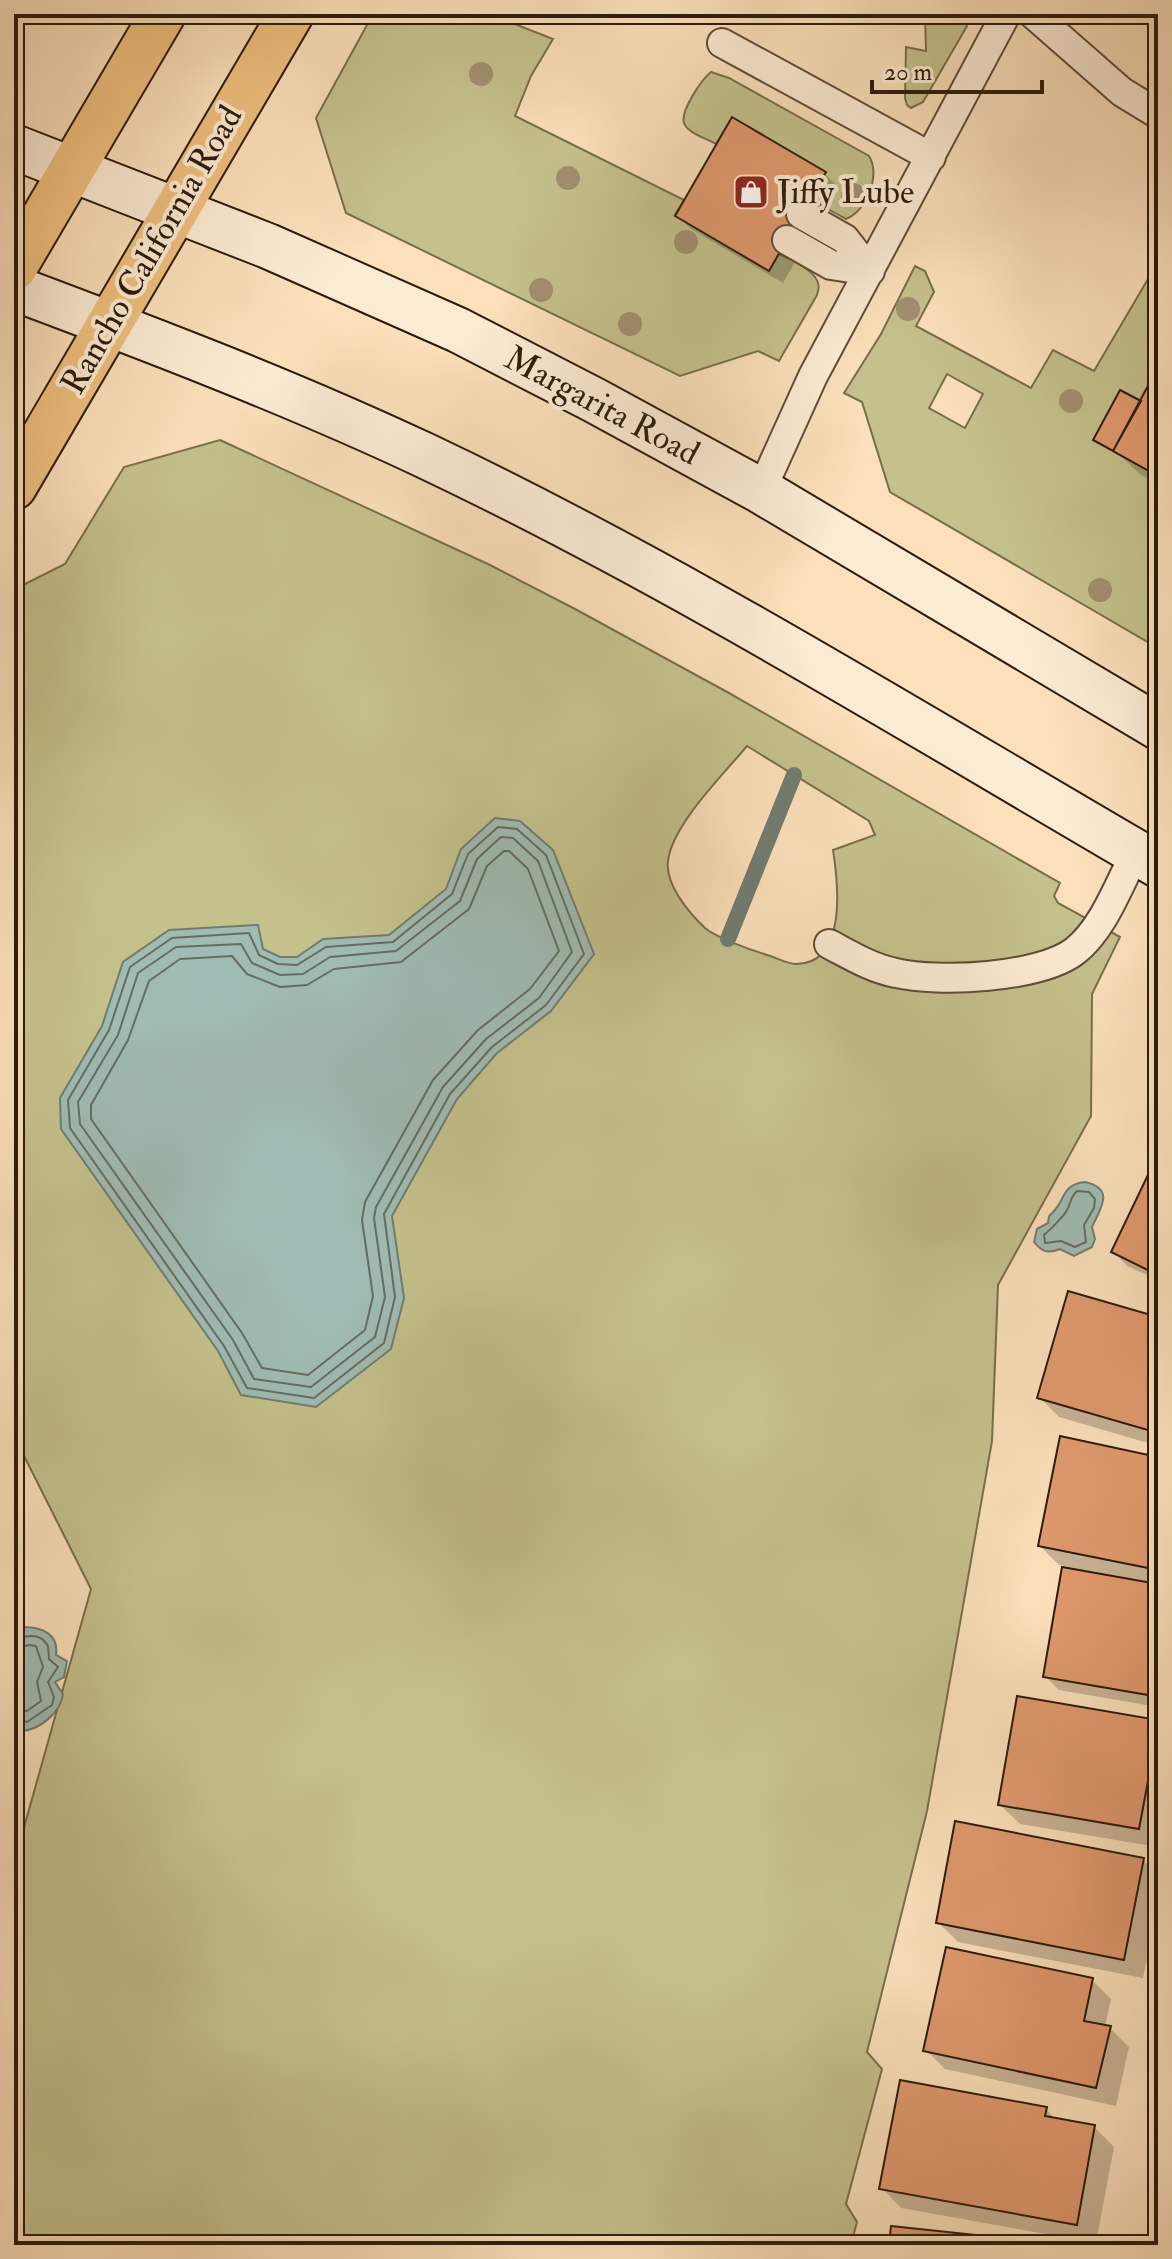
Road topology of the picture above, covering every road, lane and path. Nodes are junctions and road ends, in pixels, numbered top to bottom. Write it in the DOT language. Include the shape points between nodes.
graph roads {
  1 [pos="163,14"];
  2 [pos="291,14"];
  3 [pos="1006,14"];
  4 [pos="1033,14"];
  5 [pos="722,43"];
  6 [pos="1158,114"];
  7 [pos="14,147"];
  8 [pos="931,157"];
  9 [pos="73,170"];
  10 [pos="175,210"];
  11 [pos="801,214"];
  12 [pos="787,240"];
  13 [pos="14,268"];
  14 [pos="870,271"];
  15 [pos="14,288"];
  16 [pos="108,324"];
  17 [pos="14,487"];
  18 [pos="761,491"];
  19 [pos="1158,727"];
  20 [pos="1147,859"];
  21 [pos="829,944"];
  1 -- 9 [label="main road"];
  2 -- 10 [label="main road, Rancho California Road"];
  3 -- 8 [label="lane"];
  4 -- 6 [label="lane" via="1122,92"];
  5 -- 8 [label="lane"];
  7 -- 9 [label="main road, Margarita Road"];
  8 -- 14 [label="lane"];
  9 -- 10 [label="main road, Margarita Road"];
  9 -- 13 [label="main road"];
  10 -- 16 [label="main road, Rancho California Road"];
  10 -- 18 [label="main road, Margarita Road" via="458,330"];
  11 -- 14 [label="lane" via="845,239"];
  12 -- 14 [label="lane" via="831,265"];
  14 -- 18 [label="lane" via="813,376"];
  15 -- 16 [label="main road"];
  16 -- 17 [label="main road, Rancho California Road"];
  16 -- 20 [label="main road" via="203,359 425,456 599,543"];
  18 -- 19 [label="main road, Margarita Road"];
  20 -- 21 [label="lane" via="1074,952 1046,963 969,978 929,978 872,966"];
}
